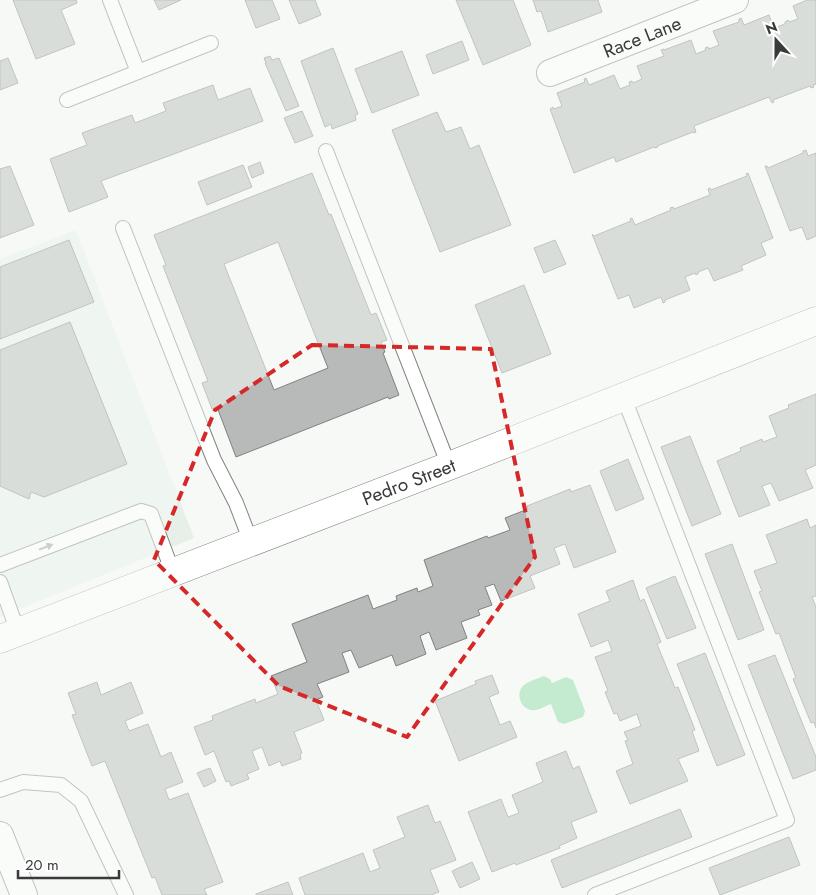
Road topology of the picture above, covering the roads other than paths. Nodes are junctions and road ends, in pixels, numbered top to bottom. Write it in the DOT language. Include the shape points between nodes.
graph roads {
  1 [pos="110,0"];
  2 [pos="735,0"];
  3 [pos="211,43"];
  4 [pos="138,72"];
  5 [pos="550,73"];
  6 [pos="67,100"];
  7 [pos="326,152"];
  8 [pos="122,228"];
  9 [pos="816,321"];
  10 [pos="624,398"];
  11 [pos="449,466"];
  12 [pos="251,542"];
  13 [pos="0,564"];
  14 [pos="173,573"];
  15 [pos="0,582"];
  16 [pos="9,636"];
  17 [pos="0,790"];
  18 [pos="0,835"];
  19 [pos="24,895"];
  20 [pos="126,895"];
  21 [pos="595,895"];
  1 -- 4 [label="lane"];
  2 -- 5 [label="street, Race Lane"];
  3 -- 4 [label="lane"];
  4 -- 6 [label="lane"];
  7 -- 11 [label="lane"];
  8 -- 12 [label="lane" via="214,460"];
  9 -- 10 [label="street, Pedro Street"];
  10 -- 11 [label="street, Pedro Street"];
  10 -- 21 [label="lane" via="787,820"];
  11 -- 12 [label="street, Pedro Street"];
  12 -- 14 [label="street, Pedro Street"];
  13 -- 14 [label="lane, one-way" via="140,511 151,514"];
  14 -- 16 [label="street, Pedro Street"];
  15 -- 16 [label="lane"];
  17 -- 20 [label="lane" via="23,782 61,785 81,801"];
  18 -- 19 [label="street"];
}
